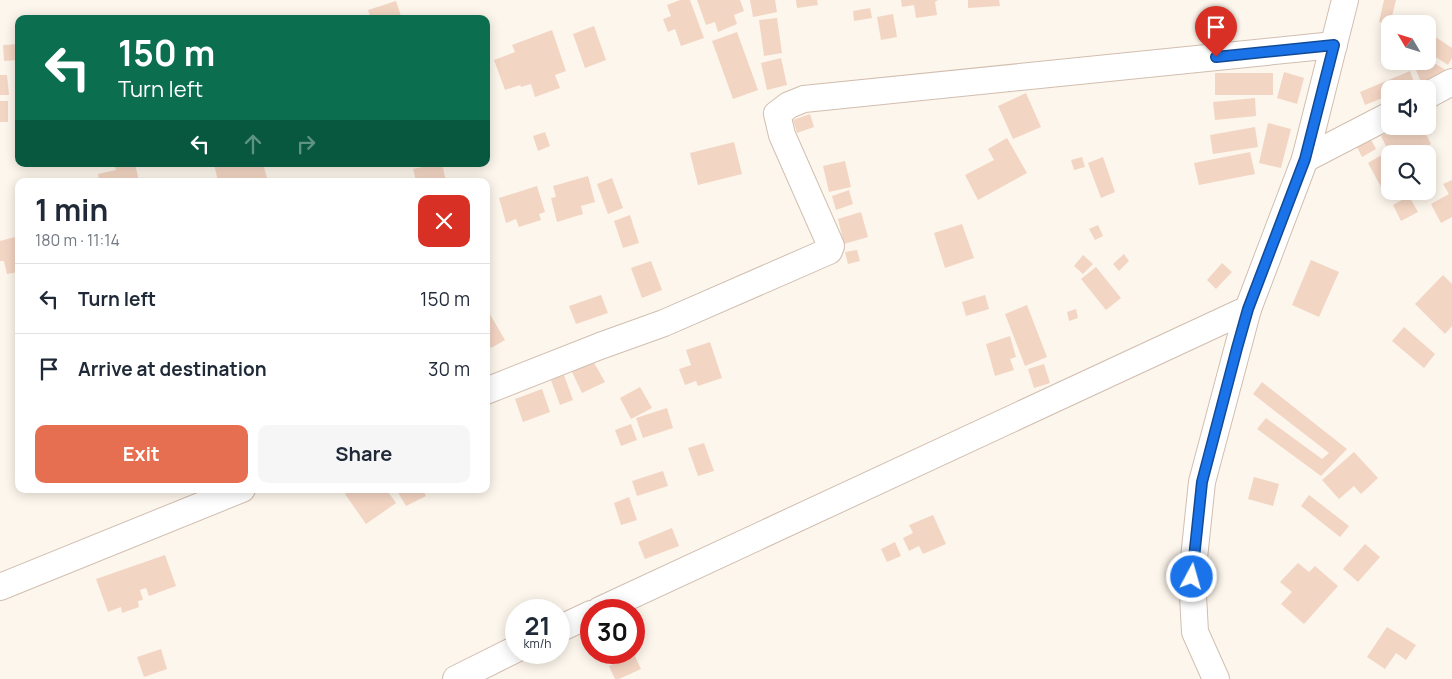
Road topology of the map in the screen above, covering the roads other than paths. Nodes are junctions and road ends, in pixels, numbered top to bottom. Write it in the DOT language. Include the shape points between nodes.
graph roads {
  1 [pos="1345,0"];
  2 [pos="1334,45"];
  3 [pos="1452,82"];
  4 [pos="1436,91"];
  5 [pos="1381,120"];
  6 [pos="1305,159"];
  7 [pos="1248,309"];
  8 [pos="490,390"];
  9 [pos="232,493"];
  10 [pos="0,586"];
  11 [pos="624,599"];
  12 [pos="505,655"];
  13 [pos="456,679"];
  14 [pos="1216,679"];
  1 -- 2 [label="street"];
  2 -- 6 [label="street"];
  2 -- 8 [label="street" via="804,99 789,105 777,114 782,135 831,246 829,251 664,323"];
  3 -- 4 [label="street"];
  5 -- 6 [label="street"];
  6 -- 7 [label="street"];
  7 -- 11 [label="street"];
  7 -- 14 [label="street" via="1202,482 1192,577 1195,632"];
  9 -- 10 [label="street"];
  12 -- 13 [label="street"];
}
